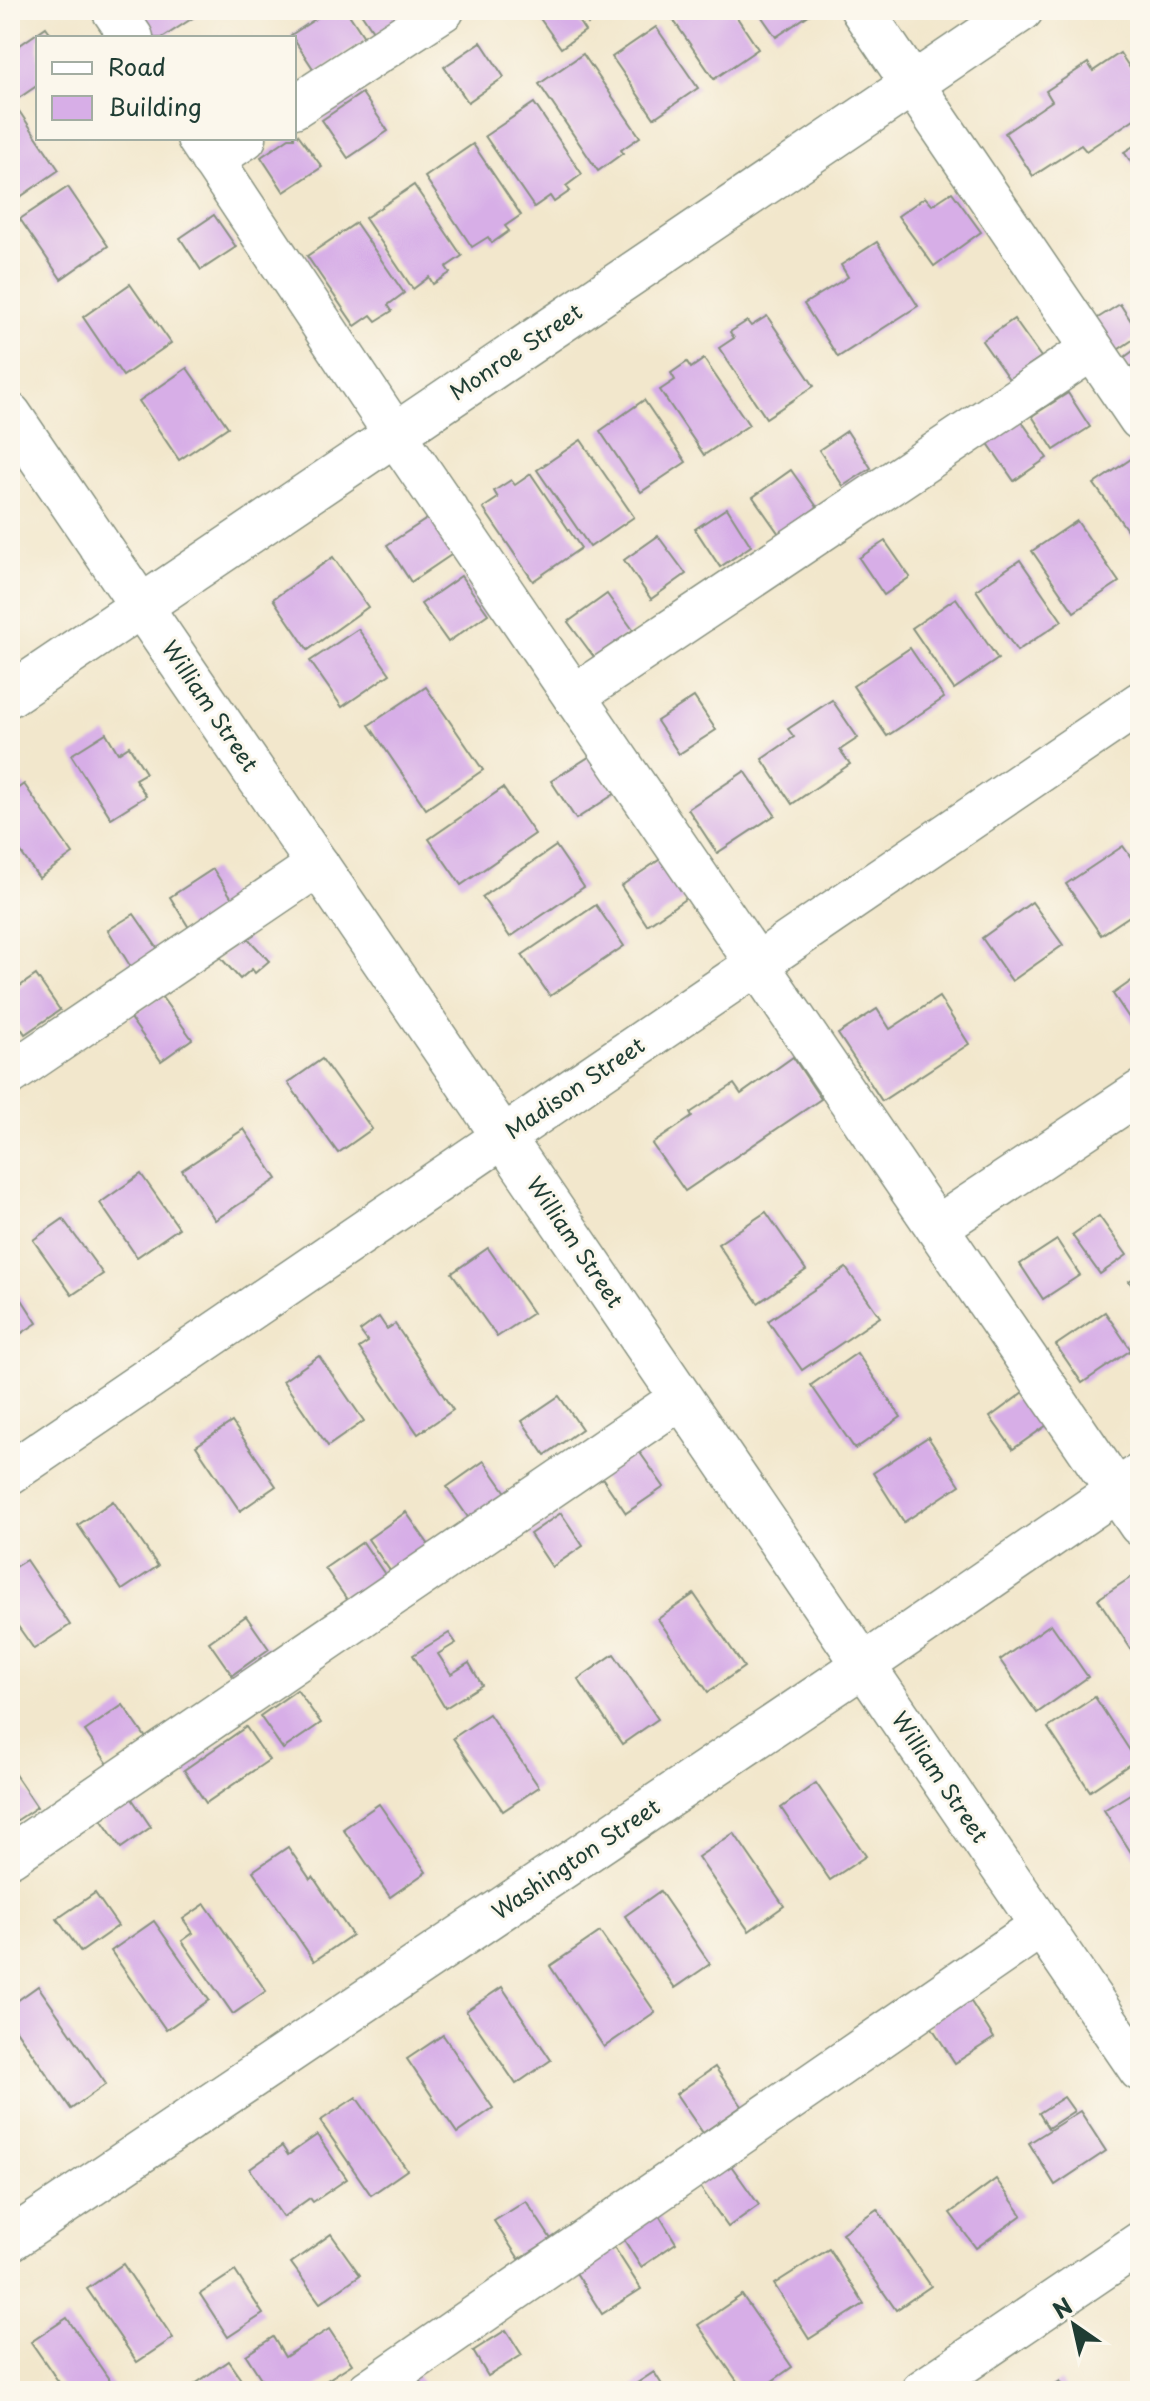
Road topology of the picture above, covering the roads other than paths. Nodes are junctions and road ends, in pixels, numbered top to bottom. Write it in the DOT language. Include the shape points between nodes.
graph roads {
  1 [pos="113,10"];
  2 [pos="443,10"];
  3 [pos="862,10"];
  4 [pos="1022,10"];
  5 [pos="131,36"];
  6 [pos="911,85"];
  7 [pos="296,106"];
  8 [pos="219,145"];
  9 [pos="1092,349"];
  10 [pos="10,414"];
  11 [pos="1140,419"];
  12 [pos="395,434"];
  13 [pos="141,605"];
  14 [pos="10,695"];
  15 [pos="574,696"];
  16 [pos="1140,703"];
  17 [pos="318,865"];
  18 [pos="757,964"];
  19 [pos="10,1074"];
  20 [pos="1140,1092"];
  21 [pos="503,1137"];
  22 [pos="937,1227"];
  23 [pos="681,1398"];
  24 [pos="10,1473"];
  25 [pos="1128,1482"];
  26 [pos="1140,1525"];
  27 [pos="864,1665"];
  28 [pos="10,1856"];
  29 [pos="1041,1926"];
  30 [pos="1140,2070"];
  31 [pos="10,2240"];
  32 [pos="1140,2243"];
  33 [pos="368,2391"];
  34 [pos="922,2391"];
  1 -- 5 [label="street"];
  2 -- 7 [label="street"];
  3 -- 6 [label="street"];
  4 -- 6 [label="street, Monroe Street"];
  6 -- 9 [label="street"];
  6 -- 12 [label="street, Monroe Street"];
  8 -- 12 [label="street"];
  9 -- 11 [label="street"];
  9 -- 15 [label="street"];
  10 -- 13 [label="street, William Street"];
  12 -- 13 [label="street, Monroe Street"];
  12 -- 15 [label="street"];
  13 -- 14 [label="street, Monroe Street"];
  13 -- 17 [label="street, William Street"];
  15 -- 18 [label="street"];
  16 -- 18 [label="street, Madison Street"];
  17 -- 19 [label="street"];
  17 -- 21 [label="street, William Street"];
  18 -- 21 [label="street, Madison Street"];
  18 -- 22 [label="street"];
  20 -- 22 [label="street"];
  21 -- 23 [label="street, William Street"];
  21 -- 24 [label="street, Madison Street"];
  22 -- 25 [label="street"];
  23 -- 27 [label="street, William Street"];
  23 -- 28 [label="street"];
  25 -- 26 [label="street"];
  25 -- 27 [label="street, Washington Street"];
  27 -- 29 [label="street, William Street"];
  27 -- 31 [label="street, Washington Street"];
  29 -- 30 [label="street, William Street"];
  29 -- 33 [label="street"];
  32 -- 34 [label="street"];
}
